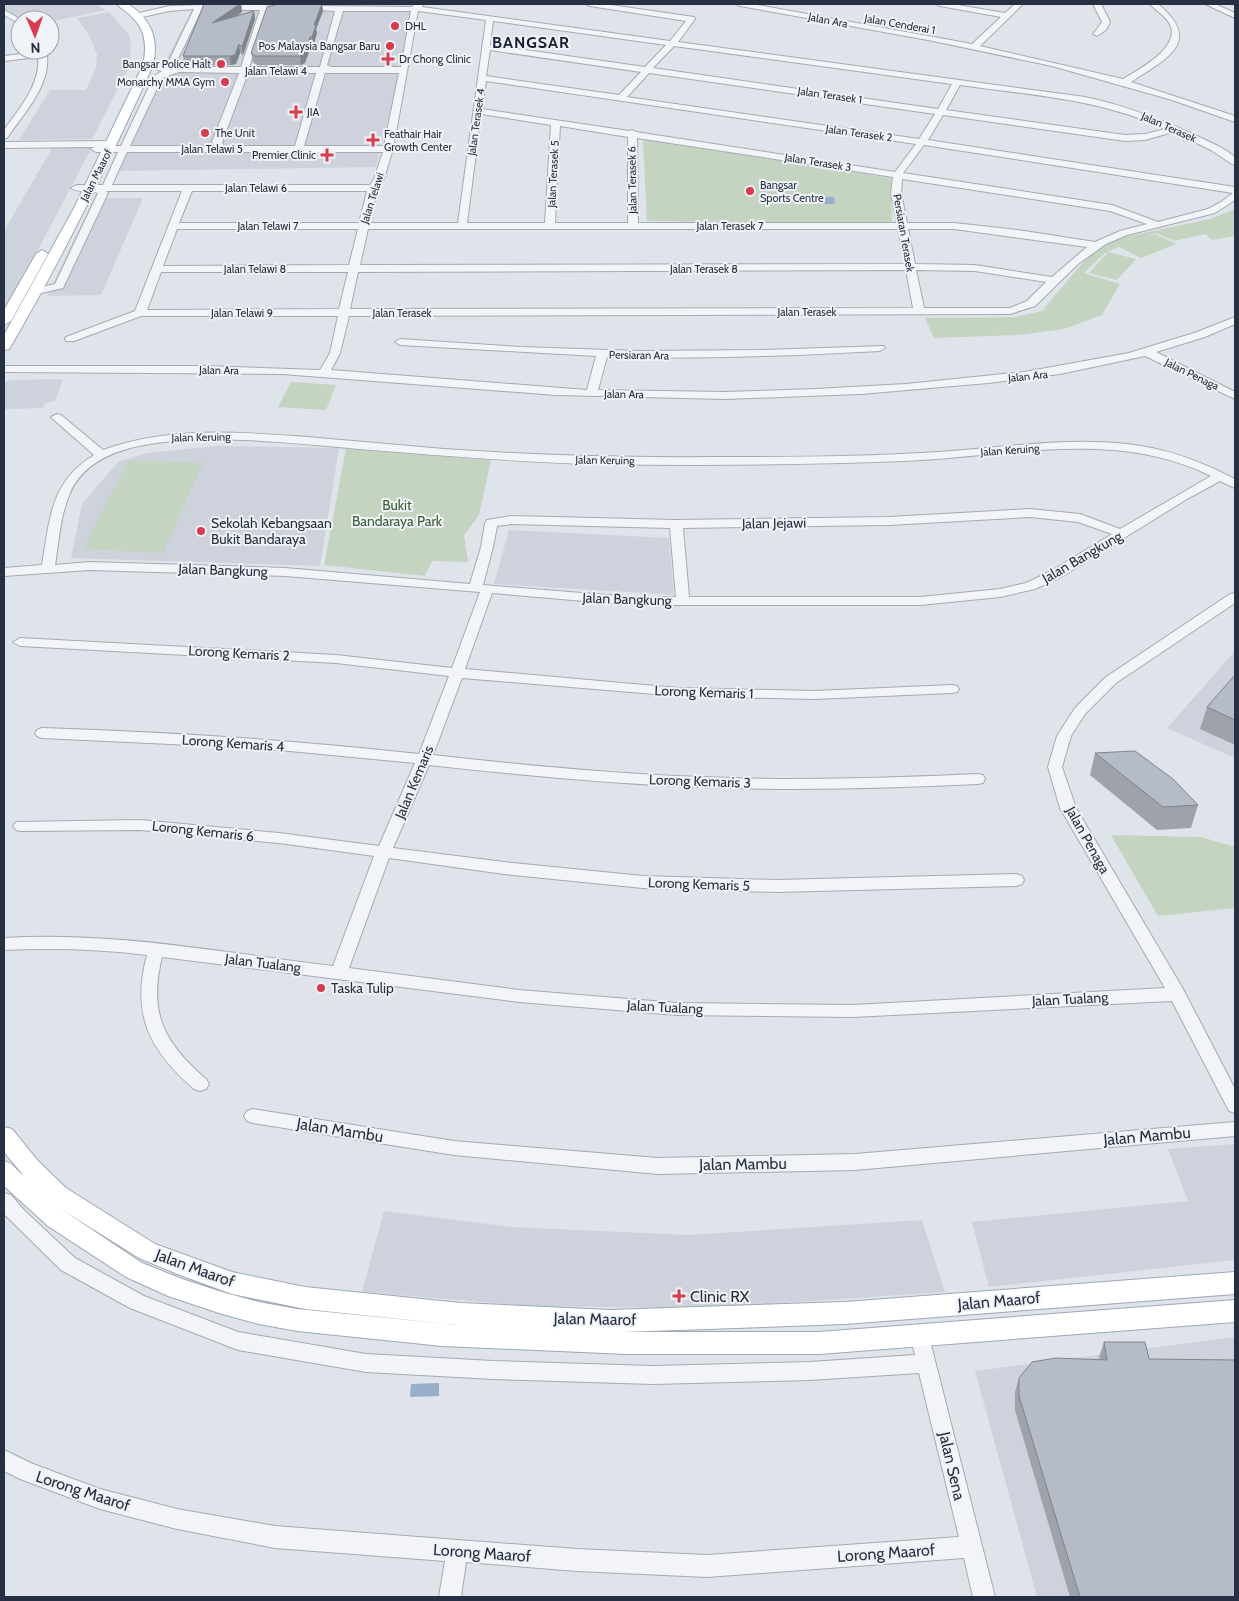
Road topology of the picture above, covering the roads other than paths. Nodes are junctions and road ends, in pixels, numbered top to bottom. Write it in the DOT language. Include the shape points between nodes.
graph roads {
  1 [pos="590,4"];
  2 [pos="740,4"];
  3 [pos="788,4"];
  4 [pos="940,4"];
  5 [pos="1019,4"];
  6 [pos="1097,4"];
  7 [pos="1209,4"];
  8 [pos="1159,5"];
  9 [pos="118,6"];
  10 [pos="420,7"];
  11 [pos="198,8"];
  12 [pos="266,8"];
  13 [pos="292,8"];
  14 [pos="321,8"];
  15 [pos="336,8"];
  16 [pos="138,16"];
  17 [pos="1007,16"];
  18 [pos="1235,16"];
  19 [pos="490,17"];
  20 [pos="126,19"];
  21 [pos="1096,34"];
  22 [pos="138,38"];
  23 [pos="982,40"];
  24 [pos="673,42"];
  25 [pos="486,47"];
  26 [pos="973,48"];
  27 [pos="44,60"];
  28 [pos="148,65"];
  29 [pos="169,69"];
  30 [pos="194,70"];
  31 [pos="404,70"];
  32 [pos="648,70"];
  33 [pos="244,71"];
  34 [pos="316,71"];
  35 [pos="336,71"];
  36 [pos="158,76"];
  37 [pos="143,78"];
  38 [pos="482,78"];
  39 [pos="958,82"];
  40 [pos="1125,82"];
  41 [pos="620,98"];
  42 [pos="478,110"];
  43 [pos="940,111"];
  44 [pos="1235,119"];
  45 [pos="556,122"];
  46 [pos="1174,129"];
  47 [pos="632,133"];
  48 [pos="4,136"];
  49 [pos="922,142"];
  50 [pos="9,143"];
  51 [pos="103,145"];
  52 [pos="126,148"];
  53 [pos="221,149"];
  54 [pos="299,149"];
  55 [pos="388,149"];
  56 [pos="89,162"];
  57 [pos="1235,162"];
  58 [pos="898,174"];
  59 [pos="82,185"];
  60 [pos="188,188"];
  61 [pos="373,188"];
  62 [pos="1235,190"];
  63 [pos="105,191"];
  64 [pos="1235,195"];
  65 [pos="1156,224"];
  66 [pos="174,226"];
  67 [pos="633,226"];
  68 [pos="902,226"];
  69 [pos="363,227"];
  70 [pos="462,227"];
  71 [pos="550,227"];
  72 [pos="1096,245"];
  73 [pos="55,256"];
  74 [pos="72,261"];
  75 [pos="910,268"];
  76 [pos="157,269"];
  77 [pos="353,269"];
  78 [pos="1054,280"];
  79 [pos="37,291"];
  80 [pos="344,312"];
  81 [pos="919,312"];
  82 [pos="140,313"];
  83 [pos="1235,320"];
  84 [pos="4,322"];
  85 [pos="70,339"];
  86 [pos="400,342"];
  87 [pos="4,346"];
  88 [pos="880,348"];
  89 [pos="335,353"];
  90 [pos="1149,353"];
  91 [pos="602,354"];
  92 [pos="4,369"];
  93 [pos="324,373"];
  94 [pos="340,375"];
  95 [pos="592,393"];
  96 [pos="1235,396"];
  97 [pos="57,417"];
  98 [pos="101,455"];
  99 [pos="1220,476"];
  100 [pos="1235,484"];
  101 [pos="676,524"];
  102 [pos="1122,534"];
  103 [pos="48,567"];
  104 [pos="4,572"];
  105 [pos="481,589"];
  106 [pos="1235,597"];
  107 [pos="684,600"];
  108 [pos="20,642"];
  109 [pos="457,673"];
  110 [pos="952,689"];
  111 [pos="42,733"];
  112 [pos="424,760"];
  113 [pos="978,779"];
  114 [pos="21,826"];
  115 [pos="384,851"];
  116 [pos="1016,880"];
  117 [pos="4,944"];
  118 [pos="156,950"];
  119 [pos="340,973"];
  120 [pos="1177,994"];
  121 [pos="200,1084"];
  122 [pos="1235,1106"];
  123 [pos="253,1116"];
  124 [pos="1235,1129"];
  125 [pos="4,1136"];
  126 [pos="4,1170"];
  127 [pos="4,1201"];
  128 [pos="1235,1283"];
  129 [pos="1235,1310"];
  130 [pos="920,1335"];
  131 [pos="927,1363"];
  132 [pos="4,1460"];
  133 [pos="971,1547"];
  134 [pos="457,1551"];
  135 [pos="450,1597"];
  136 [pos="984,1597"];
  1 -- 24 [label="street" via="691,19"];
  2 -- 26 [label="street, Jalan Ara"];
  3 -- 23 [label="street, Jalan Cenderai 1"];
  4 -- 17 [label="street"];
  5 -- 17 [label="street"];
  6 -- 21 [label="street" via="1106,22"];
  7 -- 18 [label="street"];
  8 -- 40 [label="street" via="1176,25 1177,38 1164,56"];
  9 -- 16 [label="main road, Jalan Maarof"];
  9 -- 20 [label="main road, Jalan Maarof"];
  10 -- 15 [label="street, Jalan Terasek"];
  10 -- 19 [label="street, Jalan Terasek"];
  10 -- 31 [label="street, Jalan Telawi"];
  11 -- 12 [label="street"];
  11 -- 16 [label="street" via="167,9"];
  11 -- 29 [label="street"];
  12 -- 13 [label="street"];
  12 -- 33 [label="street"];
  14 -- 15 [label="street, Jalan Terasek"];
  15 -- 34 [label="street"];
  15 -- 35 [label="street" via="323,66"];
  16 -- 28 [label="main road, Jalan Maarof" via="151,38 152,54"];
  17 -- 23 [label="street"];
  19 -- 24 [label="street, Jalan Terasek"];
  19 -- 25 [label="street, Jalan Terasek 4"];
  22 -- 51 [label="main road, Jalan Maarof" via="139,60"];
  23 -- 26 [label="street"];
  24 -- 32 [label="street"];
  24 -- 39 [label="street, Jalan Terasek"];
  25 -- 32 [label="street, Jalan Terasek 1"];
  25 -- 38 [label="street, Jalan Terasek 4"];
  26 -- 40 [label="street, Jalan Ara"];
  27 -- 48 [label="street" via="40,80"];
  28 -- 29 [label="street, Jalan Telawi 4"];
  28 -- 37 [label="main road, Jalan Maarof"];
  29 -- 30 [label="street, Jalan Telawi 4"];
  30 -- 33 [label="street, Jalan Telawi 4"];
  30 -- 36 [label="street"];
  31 -- 35 [label="street, Jalan Telawi 4"];
  31 -- 55 [label="street, Jalan Telawi"];
  32 -- 41 [label="street"];
  32 -- 43 [label="street, Jalan Terasek 1"];
  33 -- 34 [label="street, Jalan Telawi 4"];
  33 -- 53 [label="street" via="217,142"];
  34 -- 35 [label="street, Jalan Telawi 4"];
  34 -- 54 [label="street"];
  36 -- 37 [label="street"];
  36 -- 52 [label="street, Jalan Maarof"];
  37 -- 51 [label="main road, Jalan Maarof"];
  38 -- 41 [label="street, Jalan Terasek 2"];
  38 -- 42 [label="street, Jalan Terasek 4"];
  39 -- 43 [label="street, Persiaran Terasek"];
  39 -- 46 [label="street, Jalan Terasek" via="1108,104"];
  40 -- 44 [label="street, Jalan Ara"];
  41 -- 49 [label="street, Jalan Terasek 2"];
  42 -- 45 [label="street, Jalan Terasek 3"];
  42 -- 70 [label="street, Jalan Terasek 4"];
  43 -- 46 [label="street, Jalan Terasek 1" via="1125,138 1145,137"];
  43 -- 49 [label="street, Persiaran Terasek"];
  45 -- 47 [label="street, Jalan Terasek 3"];
  45 -- 71 [label="street, Jalan Terasek 5"];
  46 -- 57 [label="street, Jalan Terasek" via="1217,149"];
  47 -- 58 [label="street, Jalan Terasek 3"];
  47 -- 67 [label="street, Jalan Terasek 6"];
  49 -- 58 [label="street, Persiaran Terasek"];
  49 -- 62 [label="street, Jalan Terasek 2"];
  50 -- 51 [label="street, Jalan Telawi 5"];
  51 -- 52 [label="street, Jalan Telawi 5"];
  51 -- 56 [label="main road, Jalan Maarof"];
  51 -- 59 [label="main road, Jalan Maarof"];
  52 -- 53 [label="street, Jalan Telawi 5"];
  52 -- 63 [label="street, Jalan Maarof"];
  53 -- 54 [label="street, Jalan Telawi 5"];
  54 -- 55 [label="street, Jalan Telawi 5"];
  55 -- 61 [label="street, Jalan Telawi" via="380,179"];
  58 -- 65 [label="street, Jalan Terasek 3" via="1112,208"];
  58 -- 68 [label="street, Persiaran Terasek" via="896,193"];
  59 -- 63 [label="street"];
  59 -- 73 [label="main road, Jalan Maarof"];
  59 -- 84 [label="main road, Jalan Maarof"];
  60 -- 61 [label="street, Jalan Telawi 6"];
  60 -- 63 [label="street, Jalan Telawi 6"];
  60 -- 66 [label="street"];
  61 -- 69 [label="street, Jalan Telawi"];
  63 -- 74 [label="street, Jalan Maarof"];
  64 -- 65 [label="street, Jalan Terasek" via="1207,212"];
  65 -- 72 [label="street, Jalan Terasek" via="1111,237"];
  66 -- 69 [label="street, Jalan Telawi 7"];
  66 -- 76 [label="street"];
  67 -- 68 [label="street, Jalan Terasek 7"];
  67 -- 71 [label="street, Jalan Terasek 7"];
  68 -- 72 [label="street, Jalan Terasek 7" via="975,227"];
  68 -- 75 [label="street, Persiaran Terasek"];
  69 -- 70 [label="street, Jalan Terasek 7"];
  69 -- 77 [label="street, Jalan Telawi"];
  70 -- 71 [label="street, Jalan Terasek 7"];
  72 -- 78 [label="street, Jalan Terasek"];
  73 -- 74 [label="street"];
  73 -- 79 [label="main road, Jalan Maarof"];
  74 -- 79 [label="street, Jalan Maarof" via="60,286"];
  75 -- 77 [label="street, Jalan Terasek 8"];
  75 -- 78 [label="street, Jalan Terasek 8" via="975,268"];
  75 -- 81 [label="street, Persiaran Terasek"];
  76 -- 77 [label="street, Jalan Telawi 8"];
  76 -- 82 [label="street"];
  77 -- 80 [label="street, Jalan Telawi"];
  78 -- 81 [label="street, Jalan Terasek" via="1034,303 1022,309"];
  79 -- 87 [label="main road, Jalan Maarof"];
  80 -- 81 [label="street, Jalan Terasek"];
  80 -- 82 [label="street, Jalan Telawi 9"];
  80 -- 89 [label="street, Jalan Telawi"];
  82 -- 85 [label="street, Jalan Telawi 9"];
  83 -- 90 [label="street, Jalan Ara" via="1199,337"];
  86 -- 91 [label="street, Persiaran Ara"];
  88 -- 91 [label="street, Persiaran Ara" via="742,355"];
  89 -- 93 [label="street, Jalan Telawi"];
  89 -- 94 [label="street, Jalan Telawi"];
  90 -- 95 [label="street, Jalan Ara" via="1054,373 927,386 775,393"];
  90 -- 96 [label="street, Jalan Penaga"];
  91 -- 95 [label="street, Persiaran Ara"];
  92 -- 93 [label="street, Jalan Ara" via="220,369"];
  93 -- 94 [label="street, Jalan Ara"];
  94 -- 95 [label="street, Jalan Ara"];
  97 -- 98 [label="street"];
  98 -- 99 [label="street, Jalan Keruing" via="165,438 207,435 551,459 638,461 828,460 937,456 1077,445 1124,446 1158,452 1196,464"];
  98 -- 103 [label="street, Jalan Keruing" via="84,465 69,482 61,498"];
  99 -- 100 [label="street, Jalan Keruing"];
  99 -- 102 [label="street, Jalan Bangkung"];
  101 -- 102 [label="street, Jalan Jejawi" via="889,521 1030,513 1080,518"];
  101 -- 105 [label="street, Jalan Jejawi" via="511,520 491,523"];
  101 -- 107 [label="street"];
  102 -- 107 [label="street, Jalan Bangkung" via="1056,574 1030,586 1000,593 920,601"];
  103 -- 104 [label="street, Jalan Bangkung"];
  103 -- 105 [label="street, Jalan Bangkung" via="285,572"];
  105 -- 107 [label="street, Jalan Bangkung" via="631,601"];
  105 -- 109 [label="street, Jalan Kemaris"];
  106 -- 120 [label="street, Jalan Penaga" via="1111,680 1080,710 1064,736 1055,767 1068,808"];
  108 -- 109 [label="street, Lorong Kemaris 2" via="336,659"];
  109 -- 110 [label="street, Lorong Kemaris 1" via="678,692 814,695"];
  109 -- 112 [label="street, Jalan Kemaris"];
  111 -- 112 [label="street, Lorong Kemaris 4" via="259,744"];
  112 -- 113 [label="street, Lorong Kemaris 3" via="611,778 732,784"];
  112 -- 115 [label="street, Jalan Kemaris"];
  114 -- 115 [label="street, Lorong Kemaris 6" via="140,825"];
  115 -- 116 [label="street, Lorong Kemaris 5" via="504,868 643,882 776,886"];
  115 -- 119 [label="street, Jalan Kemaris"];
  117 -- 118 [label="street, Jalan Tualang" via="44,942"];
  118 -- 119 [label="street, Jalan Tualang"];
  118 -- 121 [label="street" via="148,990 155,1030 172,1059"];
  119 -- 120 [label="street, Jalan Tualang" via="519,996 677,1009 853,1011"];
  120 -- 122 [label="street, Jalan Penaga"];
  123 -- 124 [label="street, Jalan Mambu" via="454,1148 658,1166 855,1162"];
  125 -- 128 [label="main road, Jalan Maarof" via="58,1195 147,1251 232,1283 305,1298 461,1314 610,1321 845,1313"];
  126 -- 130 [label="main road, Jalan Maarof" via="56,1219 134,1270 176,1288 259,1313 297,1320 442,1335 627,1343 819,1344"];
  127 -- 131 [label="street" via="68,1264 137,1302 238,1341 366,1363 652,1375 810,1371"];
  129 -- 130 [label="main road, Jalan Maarof"];
  130 -- 131 [label="street, Jalan Sena"];
  131 -- 133 [label="street, Jalan Sena"];
  132 -- 134 [label="street, Lorong Maarof" via="100,1499 176,1519 275,1537"];
  133 -- 134 [label="street, Lorong Maarof" via="707,1566"];
  133 -- 136 [label="street, Jalan Sena"];
  134 -- 135 [label="street"];
}
